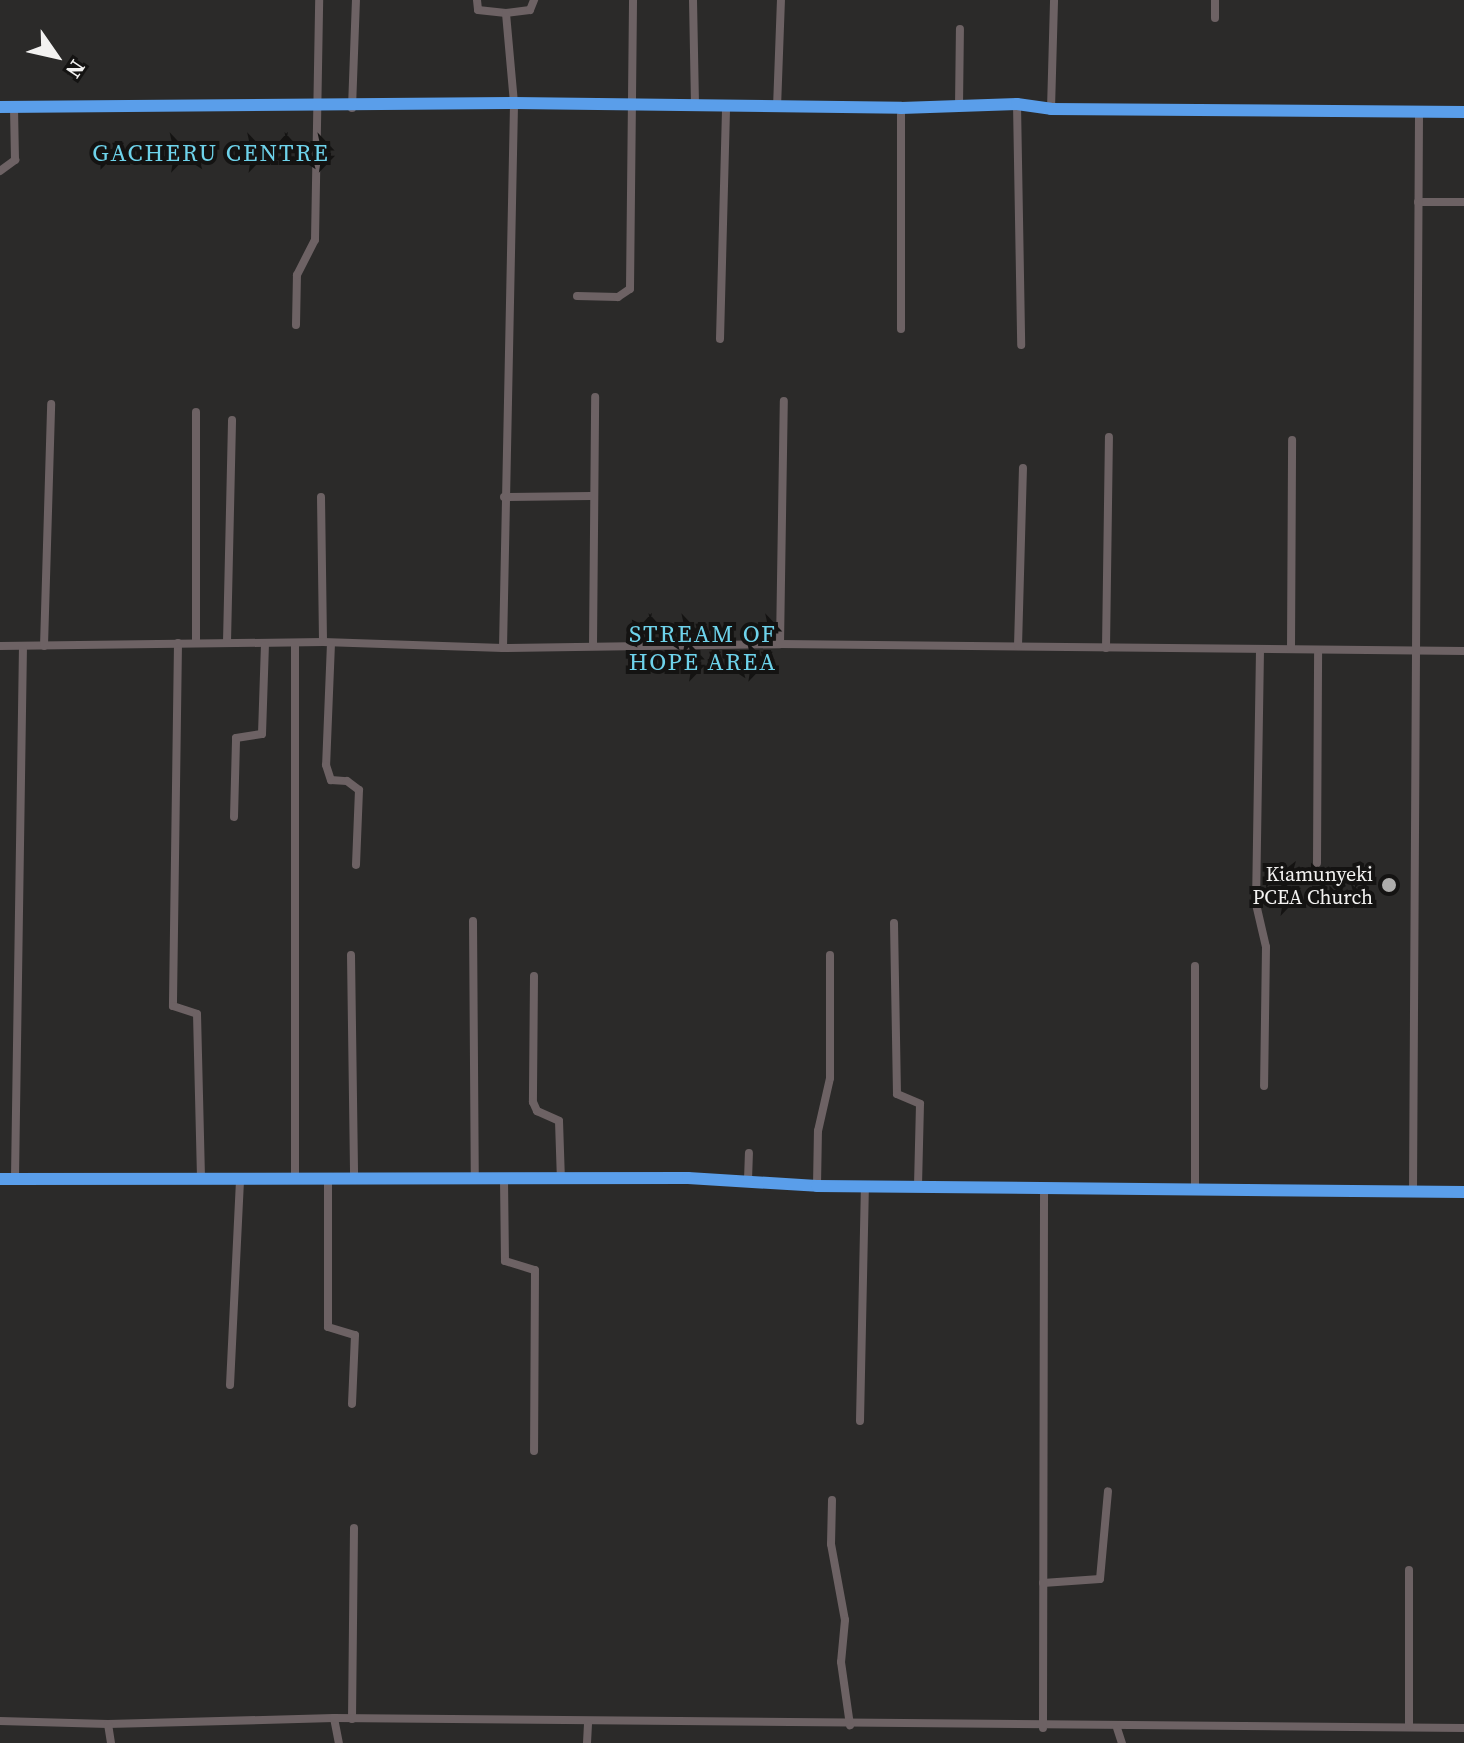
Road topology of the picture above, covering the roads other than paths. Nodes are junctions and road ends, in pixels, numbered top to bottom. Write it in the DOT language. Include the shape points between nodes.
graph roads {
  1 [pos="319,0"];
  2 [pos="356,0"];
  3 [pos="477,0"];
  4 [pos="534,0"];
  5 [pos="633,0"];
  6 [pos="693,0"];
  7 [pos="781,0"];
  8 [pos="1054,0"];
  9 [pos="1215,0"];
  10 [pos="506,13"];
  11 [pos="1215,18"];
  12 [pos="960,29"];
  13 [pos="514,103"];
  14 [pos="1017,104"];
  15 [pos="631,105"];
  16 [pos="695,106"];
  17 [pos="726,106"];
  18 [pos="959,106"];
  19 [pos="0,107"];
  20 [pos="14,107"];
  21 [pos="321,108"];
  22 [pos="352,108"];
  23 [pos="777,108"];
  24 [pos="901,108"];
  25 [pos="1051,109"];
  26 [pos="1419,112"];
  27 [pos="1464,112"];
  28 [pos="0,171"];
  29 [pos="1418,202"];
  30 [pos="1464,202"];
  31 [pos="577,296"];
  32 [pos="296,325"];
  33 [pos="901,329"];
  34 [pos="720,339"];
  35 [pos="1021,345"];
  36 [pos="595,397"];
  37 [pos="784,401"];
  38 [pos="51,404"];
  39 [pos="196,412"];
  40 [pos="232,420"];
  41 [pos="1109,437"];
  42 [pos="1292,440"];
  43 [pos="1023,468"];
  44 [pos="591,496"];
  45 [pos="321,497"];
  46 [pos="504,497"];
  47 [pos="196,642"];
  48 [pos="227,642"];
  49 [pos="178,643"];
  50 [pos="295,643"];
  51 [pos="327,643"];
  52 [pos="780,644"];
  53 [pos="265,645"];
  54 [pos="0,646"];
  55 [pos="23,646"];
  56 [pos="44,646"];
  57 [pos="593,646"];
  58 [pos="1018,646"];
  59 [pos="503,648"];
  60 [pos="1106,648"];
  61 [pos="1291,649"];
  62 [pos="1260,650"];
  63 [pos="1318,650"];
  64 [pos="1417,651"];
  65 [pos="1464,651"];
  66 [pos="234,817"];
  67 [pos="1317,863"];
  68 [pos="356,865"];
  69 [pos="473,921"];
  70 [pos="894,923"];
  71 [pos="351,955"];
  72 [pos="830,955"];
  73 [pos="1195,966"];
  74 [pos="534,976"];
  75 [pos="1264,1086"];
  76 [pos="749,1153"];
  77 [pos="201,1176"];
  78 [pos="295,1176"];
  79 [pos="328,1177"];
  80 [pos="15,1178"];
  81 [pos="240,1178"];
  82 [pos="0,1179"];
  83 [pos="354,1179"];
  84 [pos="475,1179"];
  85 [pos="504,1180"];
  86 [pos="561,1180"];
  87 [pos="748,1180"];
  88 [pos="865,1185"];
  89 [pos="817,1186"];
  90 [pos="918,1186"];
  91 [pos="1044,1187"];
  92 [pos="1195,1189"];
  93 [pos="1413,1191"];
  94 [pos="1464,1192"];
  95 [pos="230,1385"];
  96 [pos="352,1404"];
  97 [pos="860,1421"];
  98 [pos="534,1451"];
  99 [pos="1108,1491"];
  100 [pos="832,1500"];
  101 [pos="354,1528"];
  102 [pos="1409,1570"];
  103 [pos="1043,1583"];
  104 [pos="334,1718"];
  105 [pos="352,1719"];
  106 [pos="0,1721"];
  107 [pos="108,1724"];
  108 [pos="588,1724"];
  109 [pos="850,1725"];
  110 [pos="1409,1726"];
  111 [pos="1043,1728"];
  112 [pos="1117,1728"];
  113 [pos="1464,1728"];
  114 [pos="111,1743"];
  115 [pos="339,1743"];
  116 [pos="587,1743"];
  117 [pos="1122,1743"];
  1 -- 21 [label="street"];
  2 -- 22 [label="street"];
  3 -- 10 [label="street" via="478,10"];
  4 -- 10 [label="street" via="530,10"];
  5 -- 15 [label="street"];
  6 -- 16 [label="street"];
  7 -- 23 [label="street"];
  8 -- 25 [label="street"];
  9 -- 11 [label="street"];
  10 -- 13 [label="street"];
  12 -- 18 [label="street"];
  13 -- 15 [label="street"];
  13 -- 22 [label="street"];
  13 -- 46 [label="street"];
  14 -- 18 [label="street"];
  14 -- 25 [label="street"];
  14 -- 35 [label="street"];
  15 -- 16 [label="street"];
  15 -- 31 [label="street" via="630,289 618,297"];
  16 -- 17 [label="street"];
  17 -- 23 [label="street"];
  17 -- 34 [label="street"];
  18 -- 24 [label="street"];
  19 -- 20 [label="street"];
  20 -- 21 [label="street"];
  20 -- 28 [label="street" via="15,160"];
  21 -- 22 [label="street"];
  21 -- 32 [label="street" via="315,240 297,275"];
  23 -- 24 [label="street"];
  24 -- 33 [label="street"];
  25 -- 26 [label="street"];
  26 -- 27 [label="street"];
  26 -- 29 [label="street"];
  29 -- 30 [label="street"];
  29 -- 64 [label="street"];
  36 -- 44 [label="street"];
  37 -- 52 [label="street"];
  38 -- 56 [label="street"];
  39 -- 47 [label="street"];
  40 -- 48 [label="street"];
  41 -- 60 [label="street"];
  42 -- 61 [label="street"];
  43 -- 58 [label="street"];
  44 -- 46 [label="street"];
  44 -- 57 [label="street"];
  45 -- 51 [label="street"];
  46 -- 59 [label="street"];
  47 -- 48 [label="street"];
  47 -- 49 [label="street"];
  48 -- 53 [label="street"];
  49 -- 56 [label="street"];
  49 -- 77 [label="street" via="173,1006 197,1014"];
  50 -- 51 [label="street"];
  50 -- 53 [label="street"];
  50 -- 78 [label="street"];
  51 -- 59 [label="street"];
  51 -- 68 [label="street" via="326,765 331,780 347,781 359,790"];
  52 -- 57 [label="street"];
  52 -- 58 [label="street"];
  53 -- 66 [label="street" via="263,729 259,736 236,738"];
  54 -- 55 [label="street"];
  55 -- 56 [label="street"];
  55 -- 80 [label="street"];
  57 -- 59 [label="street"];
  58 -- 60 [label="street"];
  60 -- 62 [label="street"];
  61 -- 62 [label="street"];
  61 -- 63 [label="street"];
  62 -- 75 [label="street" via="1256,904 1266,947"];
  63 -- 64 [label="street"];
  63 -- 67 [label="street"];
  64 -- 65 [label="street"];
  64 -- 93 [label="street"];
  69 -- 84 [label="street"];
  70 -- 90 [label="street" via="897,1094 920,1104"];
  71 -- 83 [label="street"];
  72 -- 89 [label="street" via="830,1078 820,1113"];
  73 -- 92 [label="street"];
  74 -- 86 [label="street" via="533,1102 537,1111 559,1121"];
  76 -- 87 [label="street"];
  77 -- 80 [label="street"];
  77 -- 81 [label="street"];
  78 -- 79 [label="street"];
  78 -- 81 [label="street"];
  79 -- 83 [label="street"];
  79 -- 96 [label="street" via="328,1327 355,1335"];
  80 -- 82 [label="street"];
  81 -- 95 [label="street"];
  83 -- 84 [label="street"];
  84 -- 85 [label="street"];
  85 -- 86 [label="street"];
  85 -- 98 [label="street" via="505,1261 535,1270"];
  86 -- 87 [label="street"];
  87 -- 89 [label="street"];
  88 -- 89 [label="street"];
  88 -- 90 [label="street"];
  88 -- 97 [label="street"];
  90 -- 91 [label="street"];
  91 -- 92 [label="street"];
  91 -- 103 [label="street"];
  92 -- 93 [label="street"];
  93 -- 94 [label="street"];
  99 -- 103 [label="street" via="1100,1579"];
  100 -- 109 [label="street" via="831,1544 845,1620 841,1662"];
  101 -- 105 [label="street"];
  102 -- 110 [label="street"];
  103 -- 111 [label="street"];
  104 -- 105 [label="street"];
  104 -- 107 [label="street"];
  104 -- 115 [label="street"];
  105 -- 108 [label="street"];
  106 -- 107 [label="street"];
  107 -- 114 [label="street"];
  108 -- 109 [label="street"];
  108 -- 116 [label="street"];
  109 -- 111 [label="street"];
  110 -- 112 [label="street"];
  110 -- 113 [label="street"];
  111 -- 112 [label="street"];
  112 -- 117 [label="street"];
}
